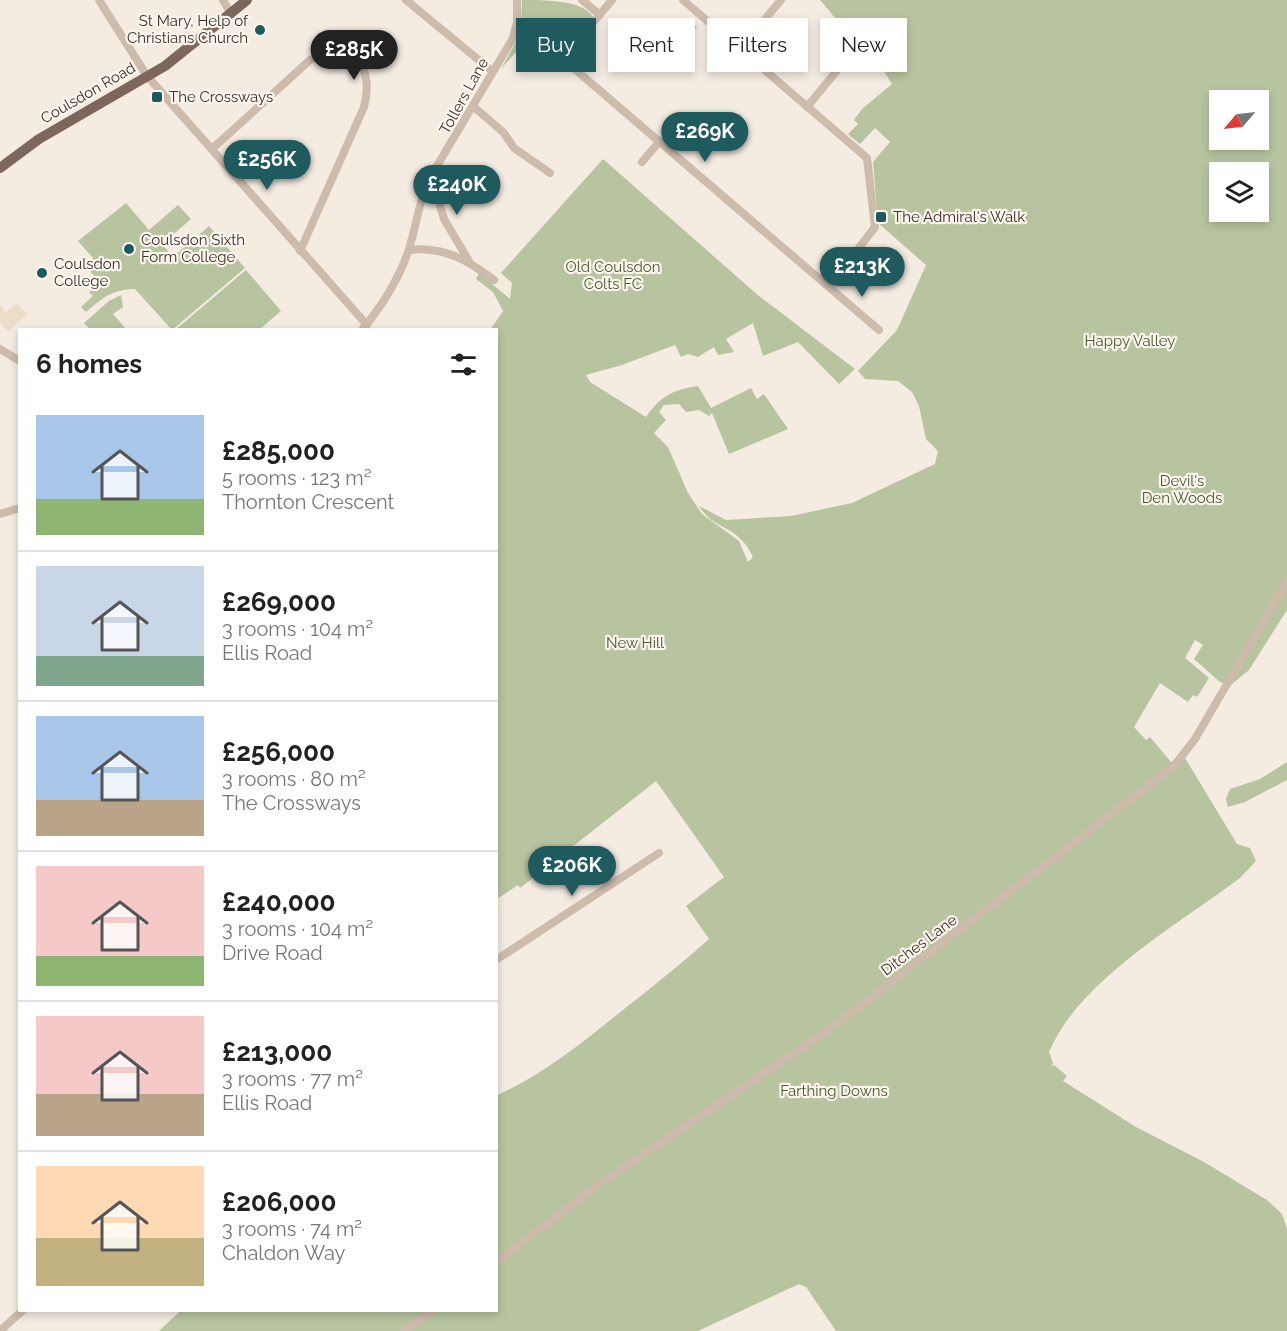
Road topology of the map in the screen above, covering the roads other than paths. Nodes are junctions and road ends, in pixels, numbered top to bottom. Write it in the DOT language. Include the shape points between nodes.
graph roads {
  1 [pos="99,0"];
  2 [pos="224,0"];
  3 [pos="247,0"];
  4 [pos="406,0"];
  5 [pos="517,0"];
  6 [pos="582,0"];
  7 [pos="612,0"];
  8 [pos="683,0"];
  9 [pos="781,0"];
  10 [pos="230,12"];
  11 [pos="600,15"];
  12 [pos="766,18"];
  13 [pos="707,21"];
  14 [pos="492,71"];
  15 [pos="767,72"];
  16 [pos="836,72"];
  17 [pos="147,76"];
  18 [pos="474,107"];
  19 [pos="807,107"];
  20 [pos="660,141"];
  21 [pos="212,148"];
  22 [pos="642,162"];
  23 [pos="0,168"];
  24 [pos="550,173"];
  25 [pos="431,176"];
  26 [pos="300,250"];
  27 [pos="408,250"];
  28 [pos="469,261"];
  29 [pos="494,280"];
  30 [pos="829,287"];
  31 [pos="364,327"];
  32 [pos="879,330"];
  33 [pos="0,349"];
  34 [pos="18,361"];
  35 [pos="18,509"];
  36 [pos="0,514"];
  37 [pos="1287,581"];
  38 [pos="659,853"];
  39 [pos="498,959"];
  40 [pos="498,1260"];
  41 [pos="21,1312"];
  42 [pos="430,1312"];
  43 [pos="0,1331"];
  44 [pos="404,1331"];
  1 -- 17 [label="street"];
  2 -- 10 [label="street"];
  3 -- 10 [label="main road, Coulsdon Road"];
  4 -- 14 [label="street"];
  5 -- 14 [label="street, Tollers Lane" via="513,38"];
  6 -- 11 [label="street"];
  7 -- 11 [label="street"];
  8 -- 13 [label="street"];
  9 -- 12 [label="street"];
  10 -- 17 [label="main road, Coulsdon Road" via="165,66"];
  11 -- 20 [label="street" via="562,60"];
  14 -- 18 [label="street, Tollers Lane"];
  15 -- 19 [label="street"];
  16 -- 19 [label="street"];
  17 -- 21 [label="street"];
  17 -- 23 [label="main road, Coulsdon Road" via="39,139"];
  18 -- 24 [label="street" via="504,133 514,148"];
  18 -- 25 [label="street, Tollers Lane"];
  19 -- 30 [label="street" via="867,158 870,166 874,227"];
  20 -- 22 [label="street"];
  20 -- 30 [label="street"];
  21 -- 26 [label="street"];
  21 -- 26 [label="street" via="310,60 341,52 355,58 365,71 369,89 364,107"];
  25 -- 27 [label="street, Tollers Lane" via="418,204"];
  25 -- 28 [label="street" via="444,219"];
  26 -- 31 [label="street"];
  27 -- 28 [label="street" via="437,250"];
  27 -- 31 [label="street, Tollers Lane" via="401,270"];
  28 -- 29 [label="street"];
  30 -- 32 [label="street"];
  33 -- 34 [label="street"];
  35 -- 36 [label="street"];
  37 -- 40 [label="street, Ditches Lane" via="1201,729 1176,764 834,1026 605,1180"];
  38 -- 39 [label="street"];
  41 -- 43 [label="street"];
  42 -- 44 [label="street"];
}
